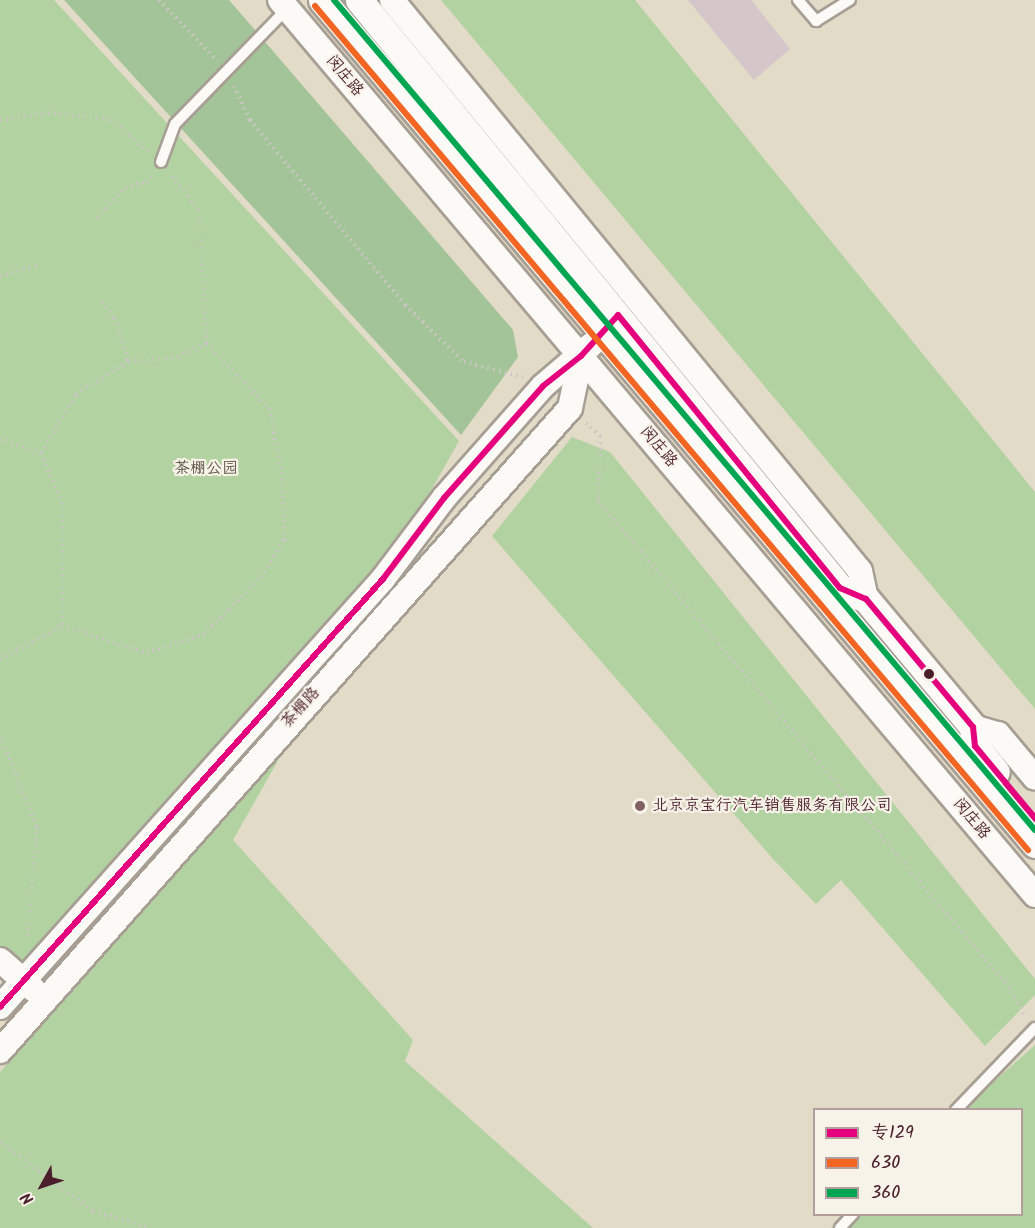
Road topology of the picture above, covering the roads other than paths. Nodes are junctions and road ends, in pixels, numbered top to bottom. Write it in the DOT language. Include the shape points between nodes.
graph roads {
  1 [pos="322,0"];
  2 [pos="359,0"];
  3 [pos="392,0"];
  4 [pos="798,0"];
  5 [pos="850,0"];
  6 [pos="283,4"];
  7 [pos="161,162"];
  8 [pos="610,324"];
  9 [pos="581,356"];
  10 [pos="866,599"];
  11 [pos="986,731"];
  12 [pos="1035,778"];
  13 [pos="1035,818"];
  14 [pos="1035,844"];
  15 [pos="1035,896"];
  16 [pos="0,960"];
  17 [pos="23,980"];
  18 [pos="44,999"];
  19 [pos="0,1007"];
  20 [pos="1033,1030"];
  21 [pos="0,1051"];
  22 [pos="958,1108"];
  23 [pos="853,1216"];
  24 [pos="840,1228"];
  1 -- 8 [label="main road, 闵庄路"];
  2 -- 8 [label="main road, 闵庄路"];
  3 -- 10 [label="street" via="860,571"];
  4 -- 5 [label="lane" via="816,21"];
  6 -- 7 [label="lane" via="175,124"];
  6 -- 9 [label="street, 闵庄路"];
  8 -- 9 [label="street, 茶棚路"];
  8 -- 10 [label="main road, 闵庄路" via="840,588"];
  8 -- 14 [label="main road, 闵庄路"];
  9 -- 15 [label="street, 闵庄路"];
  9 -- 17 [label="street, 茶棚路" via="536,394 444,498 383,579"];
  9 -- 18 [label="street, 茶棚路" via="570,408"];
  10 -- 11 [label="main road, 闵庄路"];
  11 -- 12 [label="street, 闵庄路"];
  11 -- 13 [label="main road, 闵庄路" via="975,746"];
  16 -- 17 [label="street"];
  17 -- 18 [label="street"];
  17 -- 19 [label="street, 茶棚路"];
  18 -- 21 [label="street, 茶棚路"];
  20 -- 22 [label="lane"];
  23 -- 24 [label="lane"];
}
